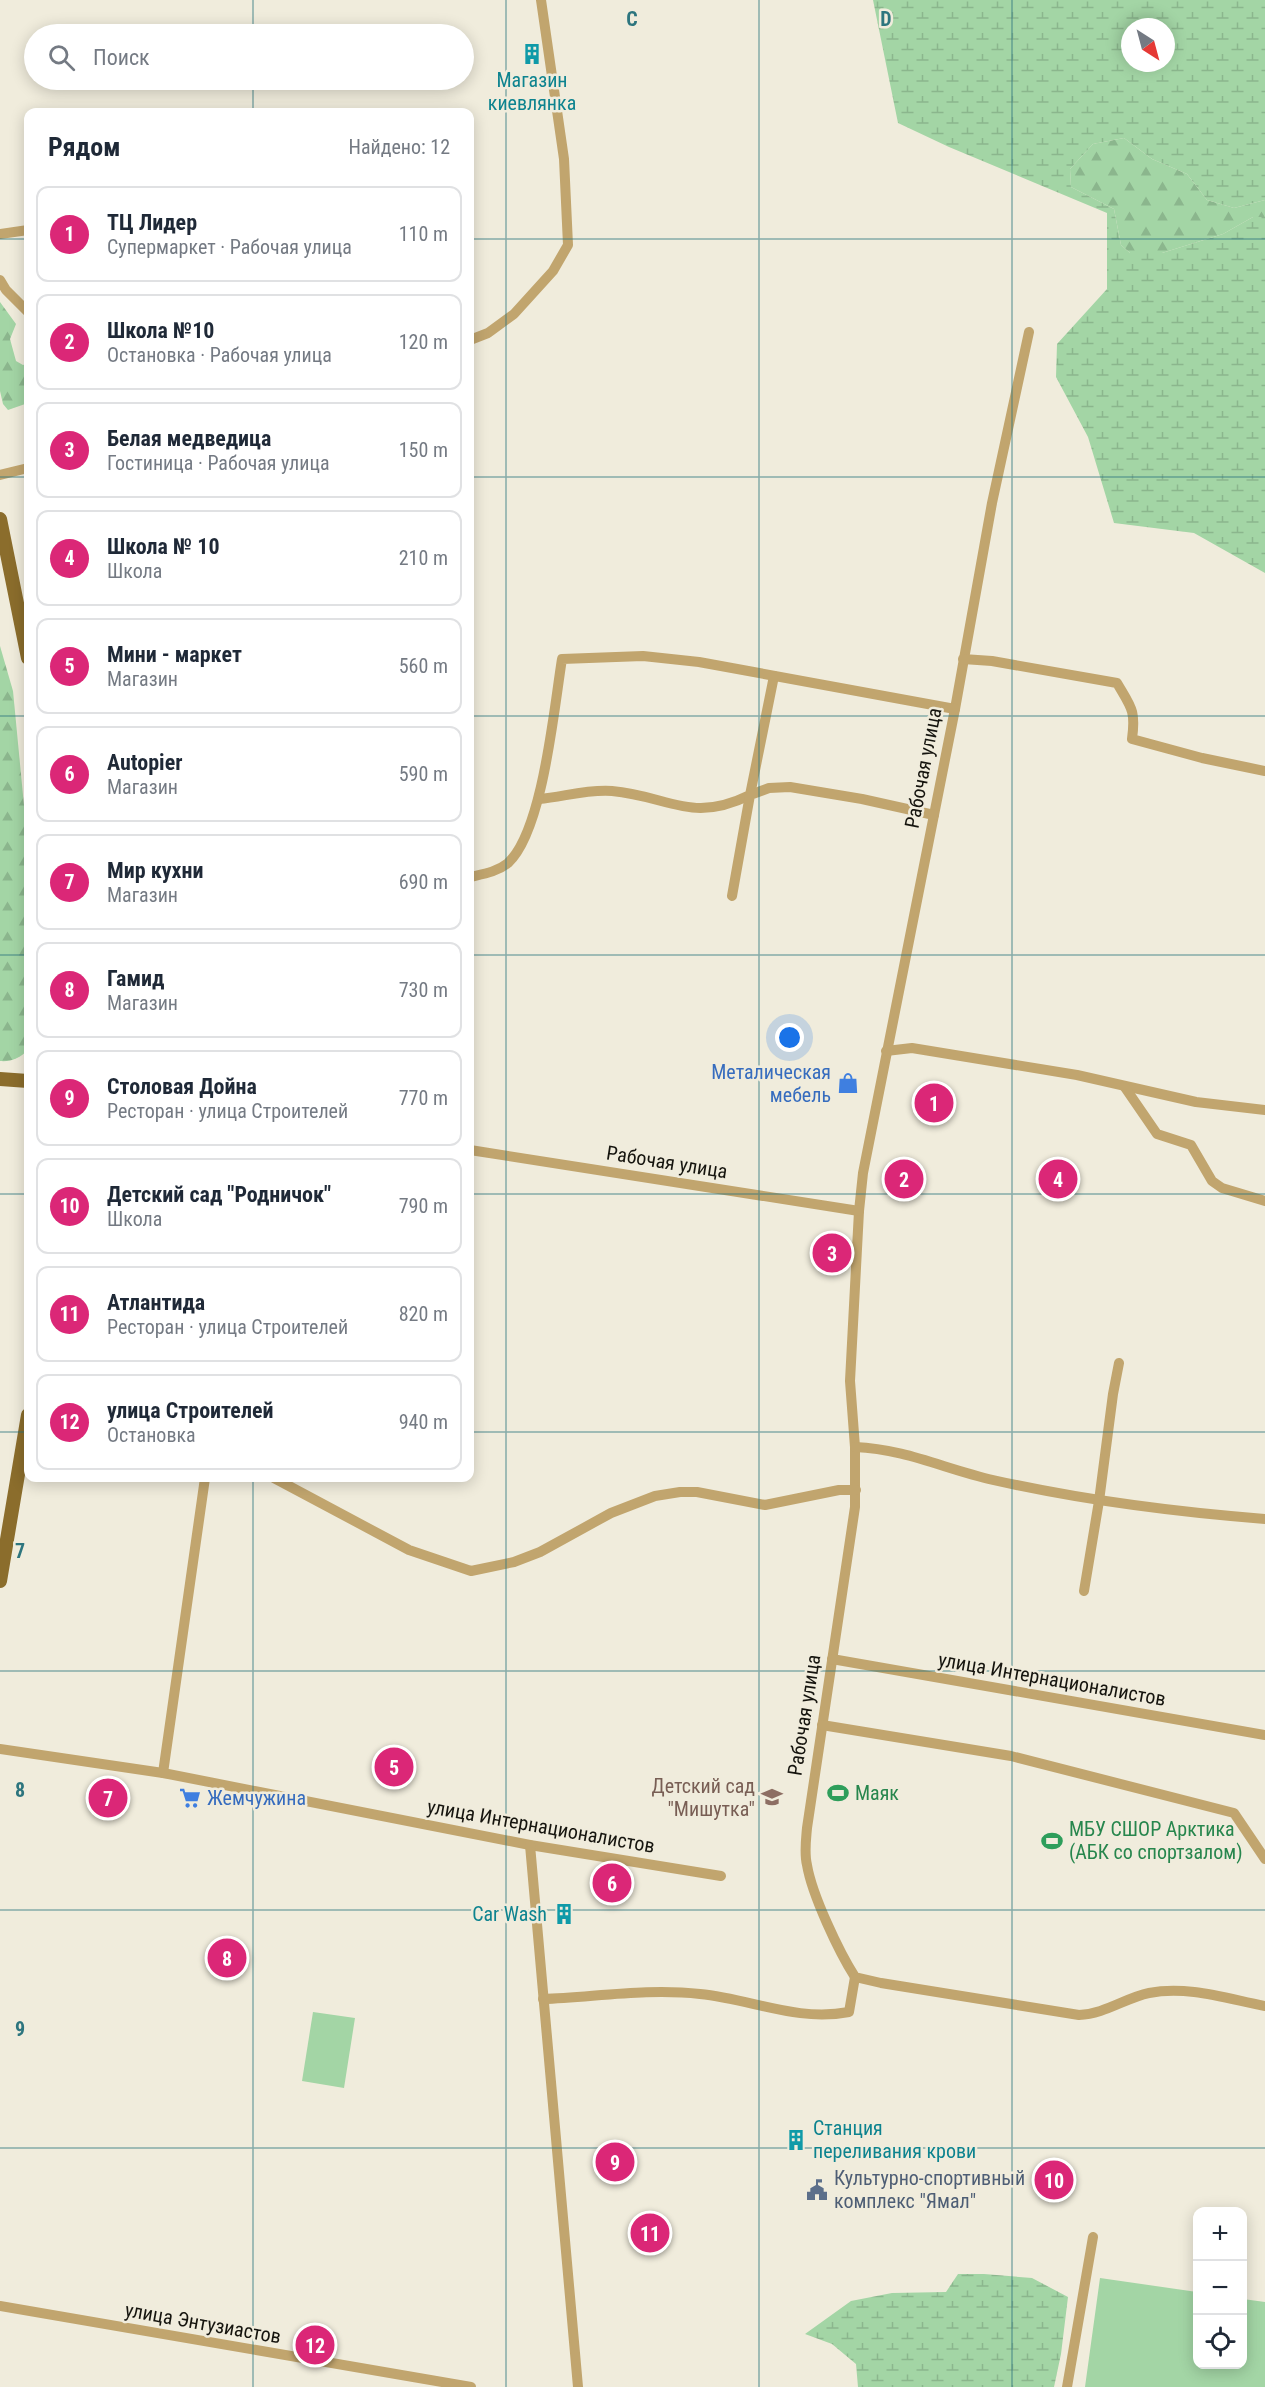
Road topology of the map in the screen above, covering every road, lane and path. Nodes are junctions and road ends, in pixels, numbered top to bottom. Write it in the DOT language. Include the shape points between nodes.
graph roads {
  1 [pos="541,0"];
  2 [pos="24,231"];
  3 [pos="0,234"];
  4 [pos="0,280"];
  5 [pos="24,308"];
  6 [pos="1029,332"];
  7 [pos="474,338"];
  8 [pos="24,469"];
  9 [pos="0,475"];
  10 [pos="0,519"];
  11 [pos="24,638"];
  12 [pos="963,659"];
  13 [pos="774,676"];
  14 [pos="955,709"];
  15 [pos="1265,771"];
  16 [pos="750,795"];
  17 [pos="539,800"];
  18 [pos="934,815"];
  19 [pos="474,876"];
  20 [pos="732,896"];
  21 [pos="886,1051"];
  22 [pos="0,1079"];
  23 [pos="24,1081"];
  24 [pos="1124,1086"];
  25 [pos="1265,1110"];
  26 [pos="474,1151"];
  27 [pos="1265,1201"];
  28 [pos="859,1211"];
  29 [pos="1119,1363"];
  30 [pos="24,1439"];
  31 [pos="855,1447"];
  32 [pos="204,1482"];
  33 [pos="282,1482"];
  34 [pos="856,1490"];
  35 [pos="1099,1501"];
  36 [pos="1265,1520"];
  37 [pos="0,1581"];
  38 [pos="1083,1591"];
  39 [pos="832,1659"];
  40 [pos="822,1725"];
  41 [pos="1265,1735"];
  42 [pos="0,1749"];
  43 [pos="163,1773"];
  44 [pos="530,1845"];
  45 [pos="1265,1859"];
  46 [pos="721,1876"];
  47 [pos="855,1977"];
  48 [pos="543,2000"];
  49 [pos="1265,2006"];
  50 [pos="1093,2237"];
  51 [pos="0,2306"];
  52 [pos="471,2387"];
  53 [pos="578,2387"];
  54 [pos="1067,2387"];
  1 -- 7 [label="street" via="564,159 568,245 553,271 514,314"];
  2 -- 3 [label="street"];
  4 -- 5 [label="street"];
  6 -- 12 [label="street, Рабочая улица"];
  8 -- 9 [label="street"];
  10 -- 11 [label="main road"];
  12 -- 14 [label="street, Рабочая улица"];
  12 -- 15 [label="street" via="1117,683 1135,717 1132,739"];
  13 -- 14 [label="street"];
  13 -- 16 [label="street"];
  13 -- 17 [label="street" via="643,656 562,659"];
  14 -- 18 [label="street, Рабочая улица"];
  16 -- 17 [label="street" via="705,810 611,791"];
  16 -- 18 [label="street" via="769,788 790,788"];
  16 -- 20 [label="street"];
  17 -- 19 [label="street" via="525,838 508,862"];
  18 -- 21 [label="street, Рабочая улица"];
  21 -- 24 [label="street" via="912,1048"];
  21 -- 28 [label="street, Рабочая улица"];
  22 -- 23 [label="main road"];
  24 -- 25 [label="street" via="1196,1102"];
  24 -- 27 [label="street" via="1157,1134 1191,1145 1212,1181 1222,1188"];
  26 -- 28 [label="street, Рабочая улица"];
  28 -- 31 [label="street, Рабочая улица" via="850,1381"];
  29 -- 35 [label="street"];
  30 -- 37 [label="main road"];
  31 -- 34 [label="street, Рабочая улица"];
  31 -- 35 [label="street" via="888,1449 990,1479"];
  32 -- 43 [label="street"];
  33 -- 34 [label="street" via="410,1550 471,1571 540,1552 611,1513 655,1496 697,1492 765,1505"];
  34 -- 39 [label="street, Рабочая улица"];
  35 -- 36 [label="street"];
  35 -- 38 [label="street"];
  39 -- 40 [label="street, Рабочая улица"];
  39 -- 41 [label="street, улица Интернационалистов"];
  40 -- 45 [label="street" via="1011,1756 1234,1813"];
  40 -- 47 [label="street, Рабочая улица" via="807,1828 806,1864 830,1928"];
  42 -- 43 [label="street, улица Интернационалистов"];
  43 -- 44 [label="street, улица Интернационалистов"];
  44 -- 46 [label="street, улица Интернационалистов"];
  44 -- 48 [label="street"];
  47 -- 48 [label="street" via="849,2012 828,2016 804,2015 702,1994 661,1991"];
  47 -- 49 [label="street" via="1079,2015 1098,2013 1149,1993 1178,1990"];
  48 -- 53 [label="street"];
  50 -- 54 [label="street"];
  51 -- 52 [label="street, улица Энтузиастов"];
}
